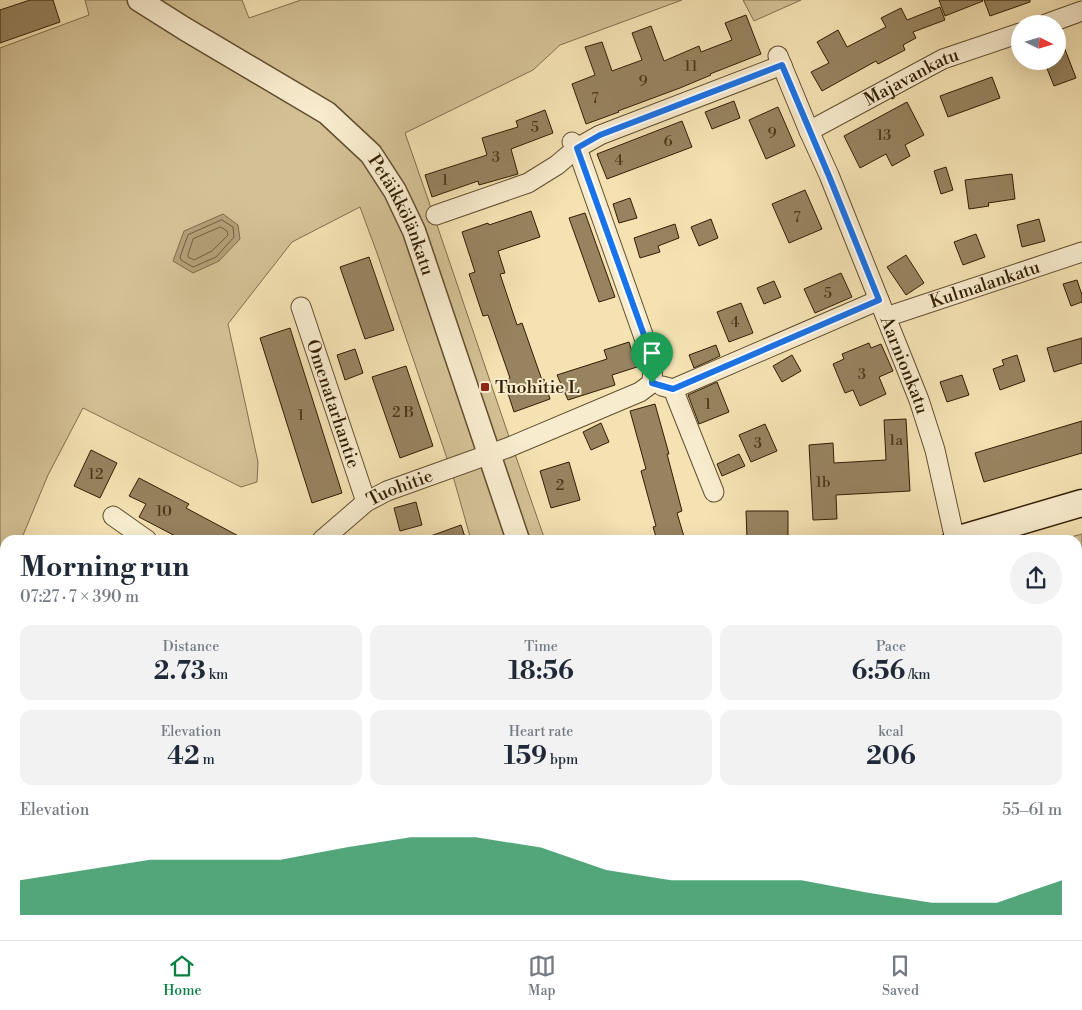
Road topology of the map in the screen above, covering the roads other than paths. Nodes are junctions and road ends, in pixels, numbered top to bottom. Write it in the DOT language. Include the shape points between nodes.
graph roads {
  1 [pos="139,0"];
  2 [pos="1082,11"];
  3 [pos="1066,17"];
  4 [pos="1011,36"];
  5 [pos="809,131"];
  6 [pos="575,145"];
  7 [pos="436,215"];
  8 [pos="1082,252"];
  9 [pos="301,307"];
  10 [pos="883,308"];
  11 [pos="652,383"];
  12 [pos="673,389"];
  13 [pos="489,454"];
  14 [pos="714,492"];
  15 [pos="366,502"];
  16 [pos="1082,503"];
  17 [pos="113,516"];
  18 [pos="140,535"];
  19 [pos="328,535"];
  20 [pos="516,535"];
  21 [pos="954,535"];
  22 [pos="972,535"];
  1 -- 13 [label="street, Petäikkölänkatu" via="327,113 371,154 395,190 414,231"];
  2 -- 3 [label="street"];
  4 -- 5 [label="street, Majavankatu" via="943,59"];
  5 -- 6 [label="street, Aarnionkatu" via="780,61"];
  5 -- 10 [label="street, Aarnionkatu"];
  6 -- 7 [label="street" via="556,165 528,183"];
  6 -- 11 [label="street" via="654,363"];
  8 -- 10 [label="street, Kulmalankatu"];
  9 -- 15 [label="street, Omenatarhantie"];
  10 -- 12 [label="street, Kulmalankatu"];
  10 -- 21 [label="street, Aarnionkatu" via="935,450"];
  11 -- 12 [label="street"];
  11 -- 13 [label="street, Tuohitie" via="640,392"];
  12 -- 14 [label="street"];
  13 -- 15 [label="street, Tuohitie" via="387,491"];
  13 -- 20 [label="street, Petäikkölänkatu"];
  15 -- 19 [label="street, Tuohitie"];
  16 -- 22 [label="main road"];
  17 -- 18 [label="street"];
}
